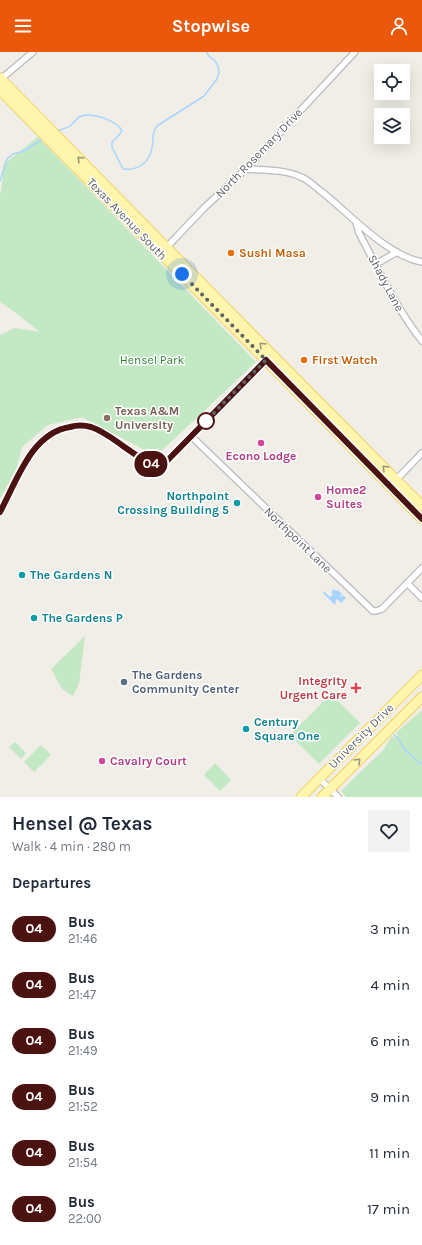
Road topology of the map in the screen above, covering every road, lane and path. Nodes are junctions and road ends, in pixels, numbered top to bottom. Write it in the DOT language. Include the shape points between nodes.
graph roads {
  1 [pos="33,52"];
  2 [pos="355,52"];
  3 [pos="0,78"];
  4 [pos="1,93"];
  5 [pos="50,128"];
  6 [pos="246,169"];
  7 [pos="356,222"];
  8 [pos="164,250"];
  9 [pos="397,252"];
  10 [pos="422,262"];
  11 [pos="376,264"];
  12 [pos="422,341"];
  13 [pos="266,360"];
  14 [pos="310,392"];
  15 [pos="191,436"];
  16 [pos="422,454"];
  17 [pos="396,480"];
  18 [pos="422,506"];
  19 [pos="0,512"];
  20 [pos="422,519"];
  21 [pos="422,568"];
  22 [pos="407,583"];
  23 [pos="422,598"];
  24 [pos="422,675"];
  25 [pos="422,697"];
  26 [pos="319,778"];
  27 [pos="330,789"];
  28 [pos="300,797"];
  29 [pos="322,797"];
  30 [pos="338,797"];
  1 -- 3 [label="street"];
  2 -- 6 [label="street, North Rosemary Drive"];
  3 -- 5 [label="main road, Texas Avenue South"];
  4 -- 5 [label="main road" via="10,94 39,124"];
  4 -- 8 [label="main road, Texas Avenue South"];
  8 -- 5 [label="main road, Texas Avenue South, one-way"];
  6 -- 7 [label="street" via="278,171 303,178"];
  6 -- 8 [label="street, North Rosemary Drive"];
  7 -- 9 [label="street"];
  7 -- 11 [label="street, Shady Lane" via="359,233"];
  8 -- 13 [label="main road, Texas Avenue South"];
  14 -- 8 [label="main road, Texas Avenue South, one-way"];
  9 -- 10 [label="street"];
  9 -- 11 [label="street"];
  11 -- 12 [label="street, Shady Lane" via="405,319"];
  13 -- 14 [label="main road" via="273,362 303,392"];
  13 -- 15 [label="street"];
  13 -- 20 [label="main road, Texas Avenue South"];
  17 -- 14 [label="main road, Texas Avenue South, one-way"];
  15 -- 19 [label="street" via="158,470 98,430 81,425 58,430 36,448"];
  15 -- 22 [label="street, Northpoint Lane" via="370,609 376,612 379,610"];
  16 -- 17 [label="street"];
  17 -- 18 [label="main road, Texas Avenue South"];
  21 -- 22 [label="street"];
  22 -- 23 [label="street"];
  24 -- 26 [label="main road, University Drive"];
  27 -- 25 [label="main road, University Drive, one-way"];
  26 -- 27 [label="street"];
  26 -- 28 [label="main road, University Drive"];
  27 -- 29 [label="main road, University Drive"];
  27 -- 30 [label="street"];
}
